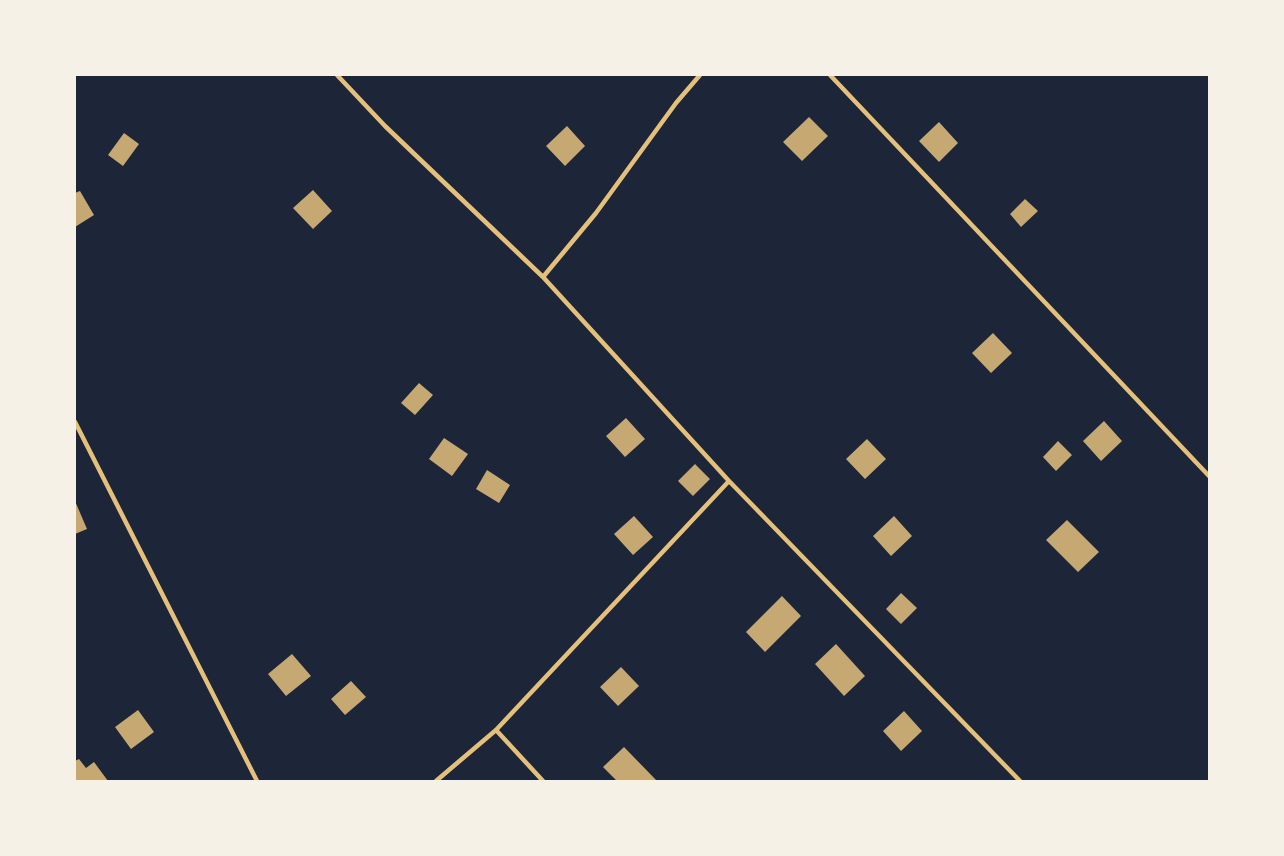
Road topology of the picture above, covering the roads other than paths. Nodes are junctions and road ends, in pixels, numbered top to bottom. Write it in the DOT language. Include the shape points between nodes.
graph roads {
  1 [pos="337,75"];
  2 [pos="700,75"];
  3 [pos="831,75"];
  4 [pos="543,277"];
  5 [pos="75,422"];
  6 [pos="1209,476"];
  7 [pos="729,481"];
  8 [pos="496,730"];
  9 [pos="257,781"];
  10 [pos="436,781"];
  11 [pos="543,781"];
  12 [pos="1020,781"];
  1 -- 4 [label="lane"];
  2 -- 4 [label="lane"];
  3 -- 6 [label="lane"];
  4 -- 7 [label="lane"];
  5 -- 9 [label="lane"];
  7 -- 8 [label="lane"];
  7 -- 12 [label="lane"];
  8 -- 10 [label="lane"];
  8 -- 11 [label="lane"];
}
